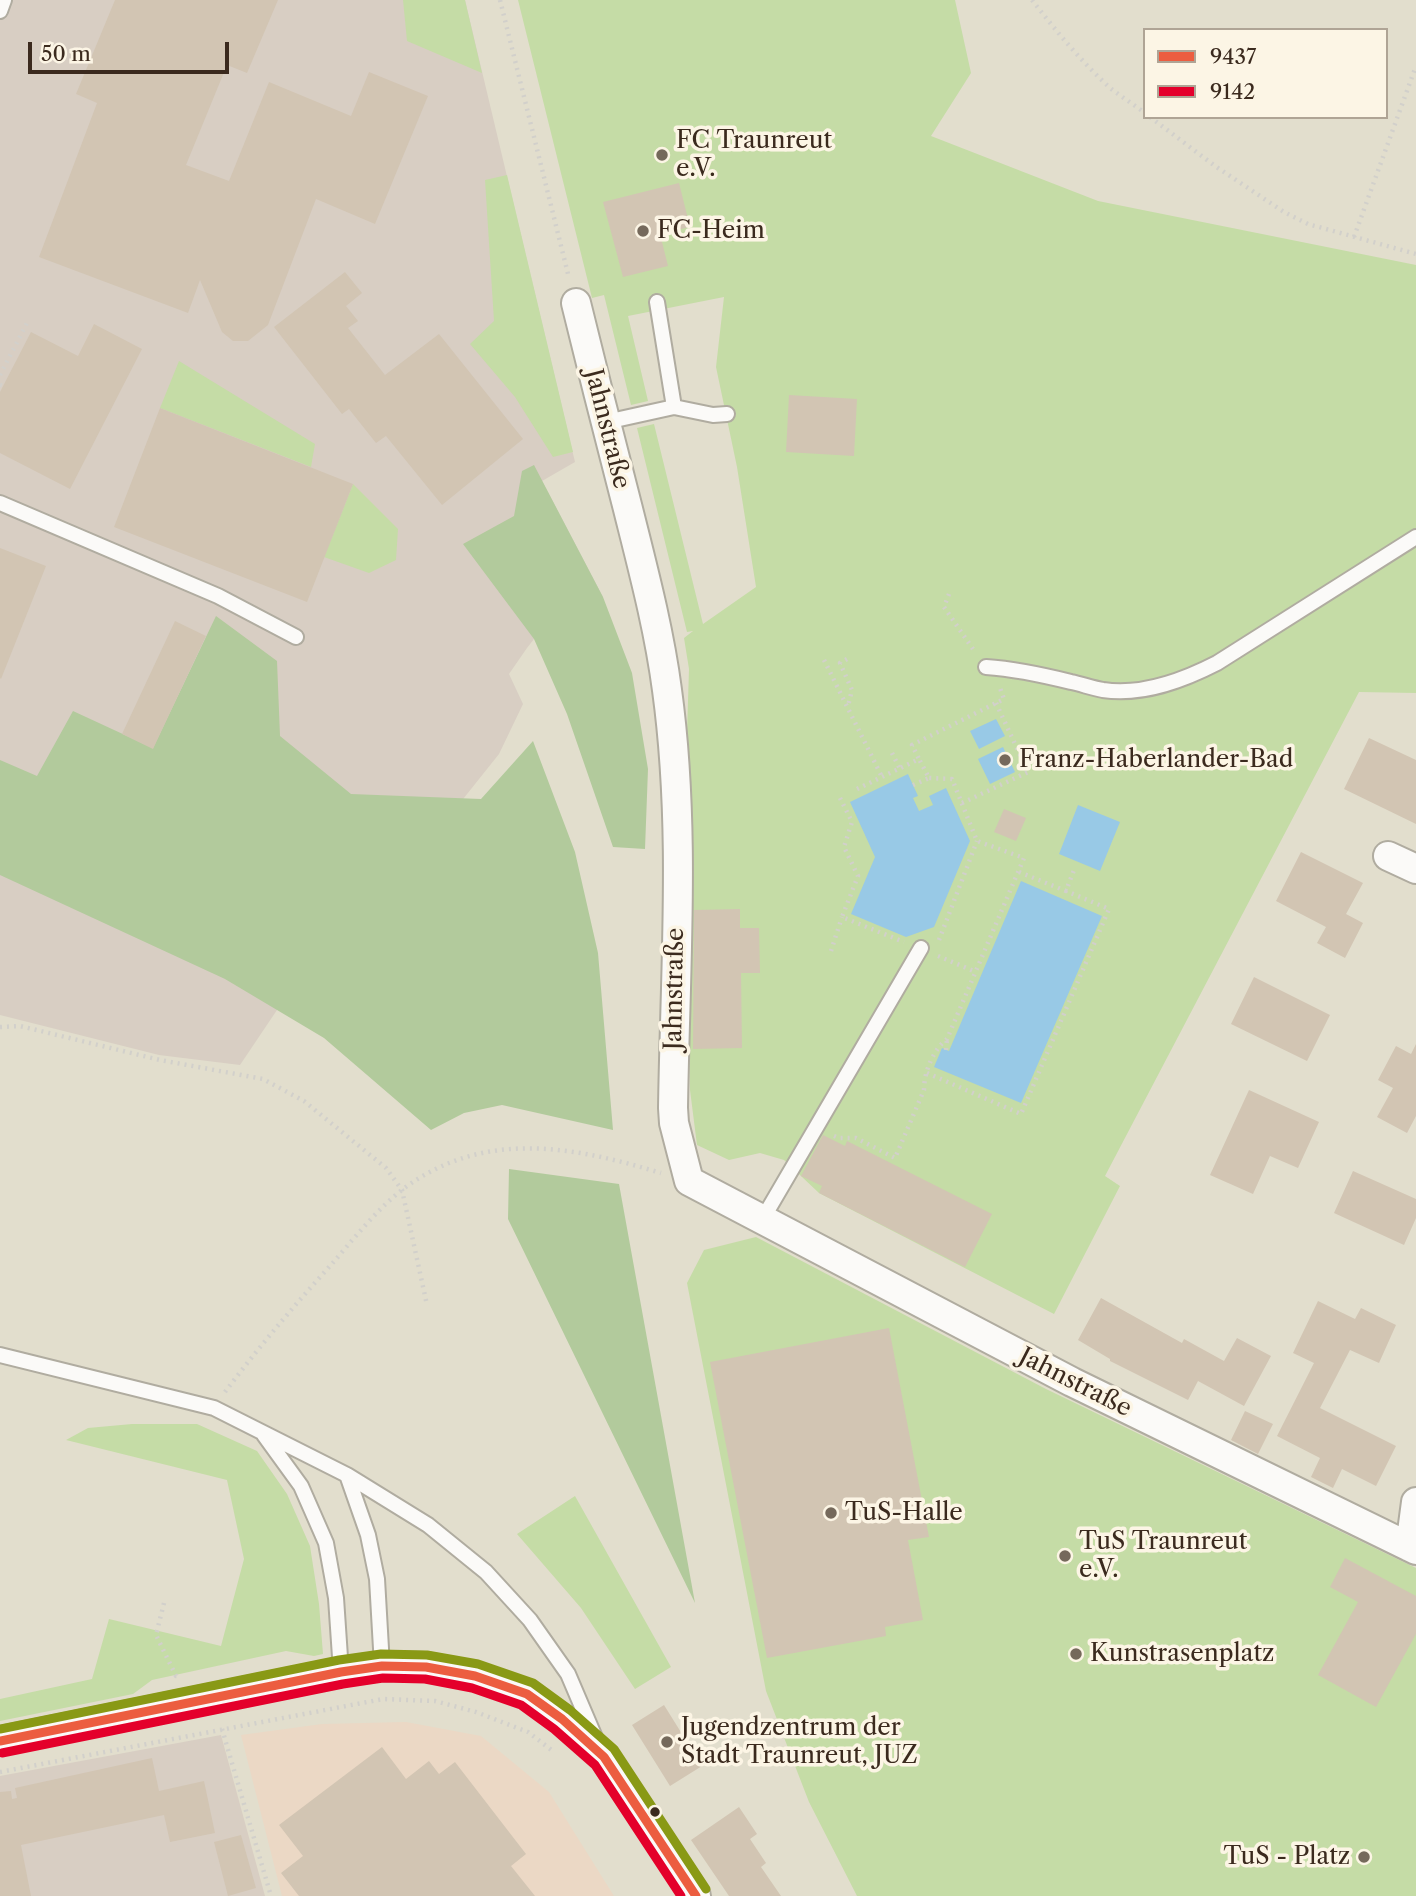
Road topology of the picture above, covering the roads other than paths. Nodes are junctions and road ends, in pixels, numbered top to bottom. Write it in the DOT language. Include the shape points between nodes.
graph roads {
  1 [pos="4,0"];
  2 [pos="0,11"];
  3 [pos="657,302"];
  4 [pos="576,303"];
  5 [pos="674,407"];
  6 [pos="727,414"];
  7 [pos="606,422"];
  8 [pos="0,503"];
  9 [pos="1416,537"];
  10 [pos="296,637"];
  11 [pos="986,667"];
  12 [pos="1388,856"];
  13 [pos="1416,869"];
  14 [pos="927,951"];
  15 [pos="762,1220"];
  16 [pos="0,1355"];
  17 [pos="261,1431"];
  18 [pos="347,1475"];
  19 [pos="1416,1502"];
  20 [pos="1413,1548"];
  21 [pos="382,1667"];
  22 [pos="341,1672"];
  23 [pos="0,1741"];
  24 [pos="604,1757"];
  25 [pos="696,1896"];
  1 -- 2 [label="lane"];
  3 -- 5 [label="lane"];
  4 -- 7 [label="street, Jahnstraße"];
  5 -- 6 [label="lane"];
  5 -- 7 [label="lane"];
  7 -- 15 [label="street, Jahnstraße" via="659,641 672,734 677,855 674,1123 689,1181"];
  8 -- 10 [label="lane" via="218,596"];
  9 -- 11 [label="lane" via="1192,676 1125,691"];
  12 -- 13 [label="street"];
  14 -- 15 [label="lane"];
  15 -- 20 [label="street, Jahnstraße" via="1085,1389"];
  16 -- 17 [label="lane" via="214,1408"];
  17 -- 18 [label="lane"];
  17 -- 22 [label="lane" via="301,1486 326,1543 336,1598"];
  18 -- 21 [label="lane" via="368,1535 377,1579"];
  18 -- 24 [label="lane" via="428,1525 486,1572 530,1620 568,1674"];
  19 -- 20 [label="street"];
  21 -- 22 [label="street"];
  21 -- 24 [label="street" via="426,1667 475,1676 527,1694"];
  22 -- 23 [label="street"];
  24 -- 25 [label="street"];
}
